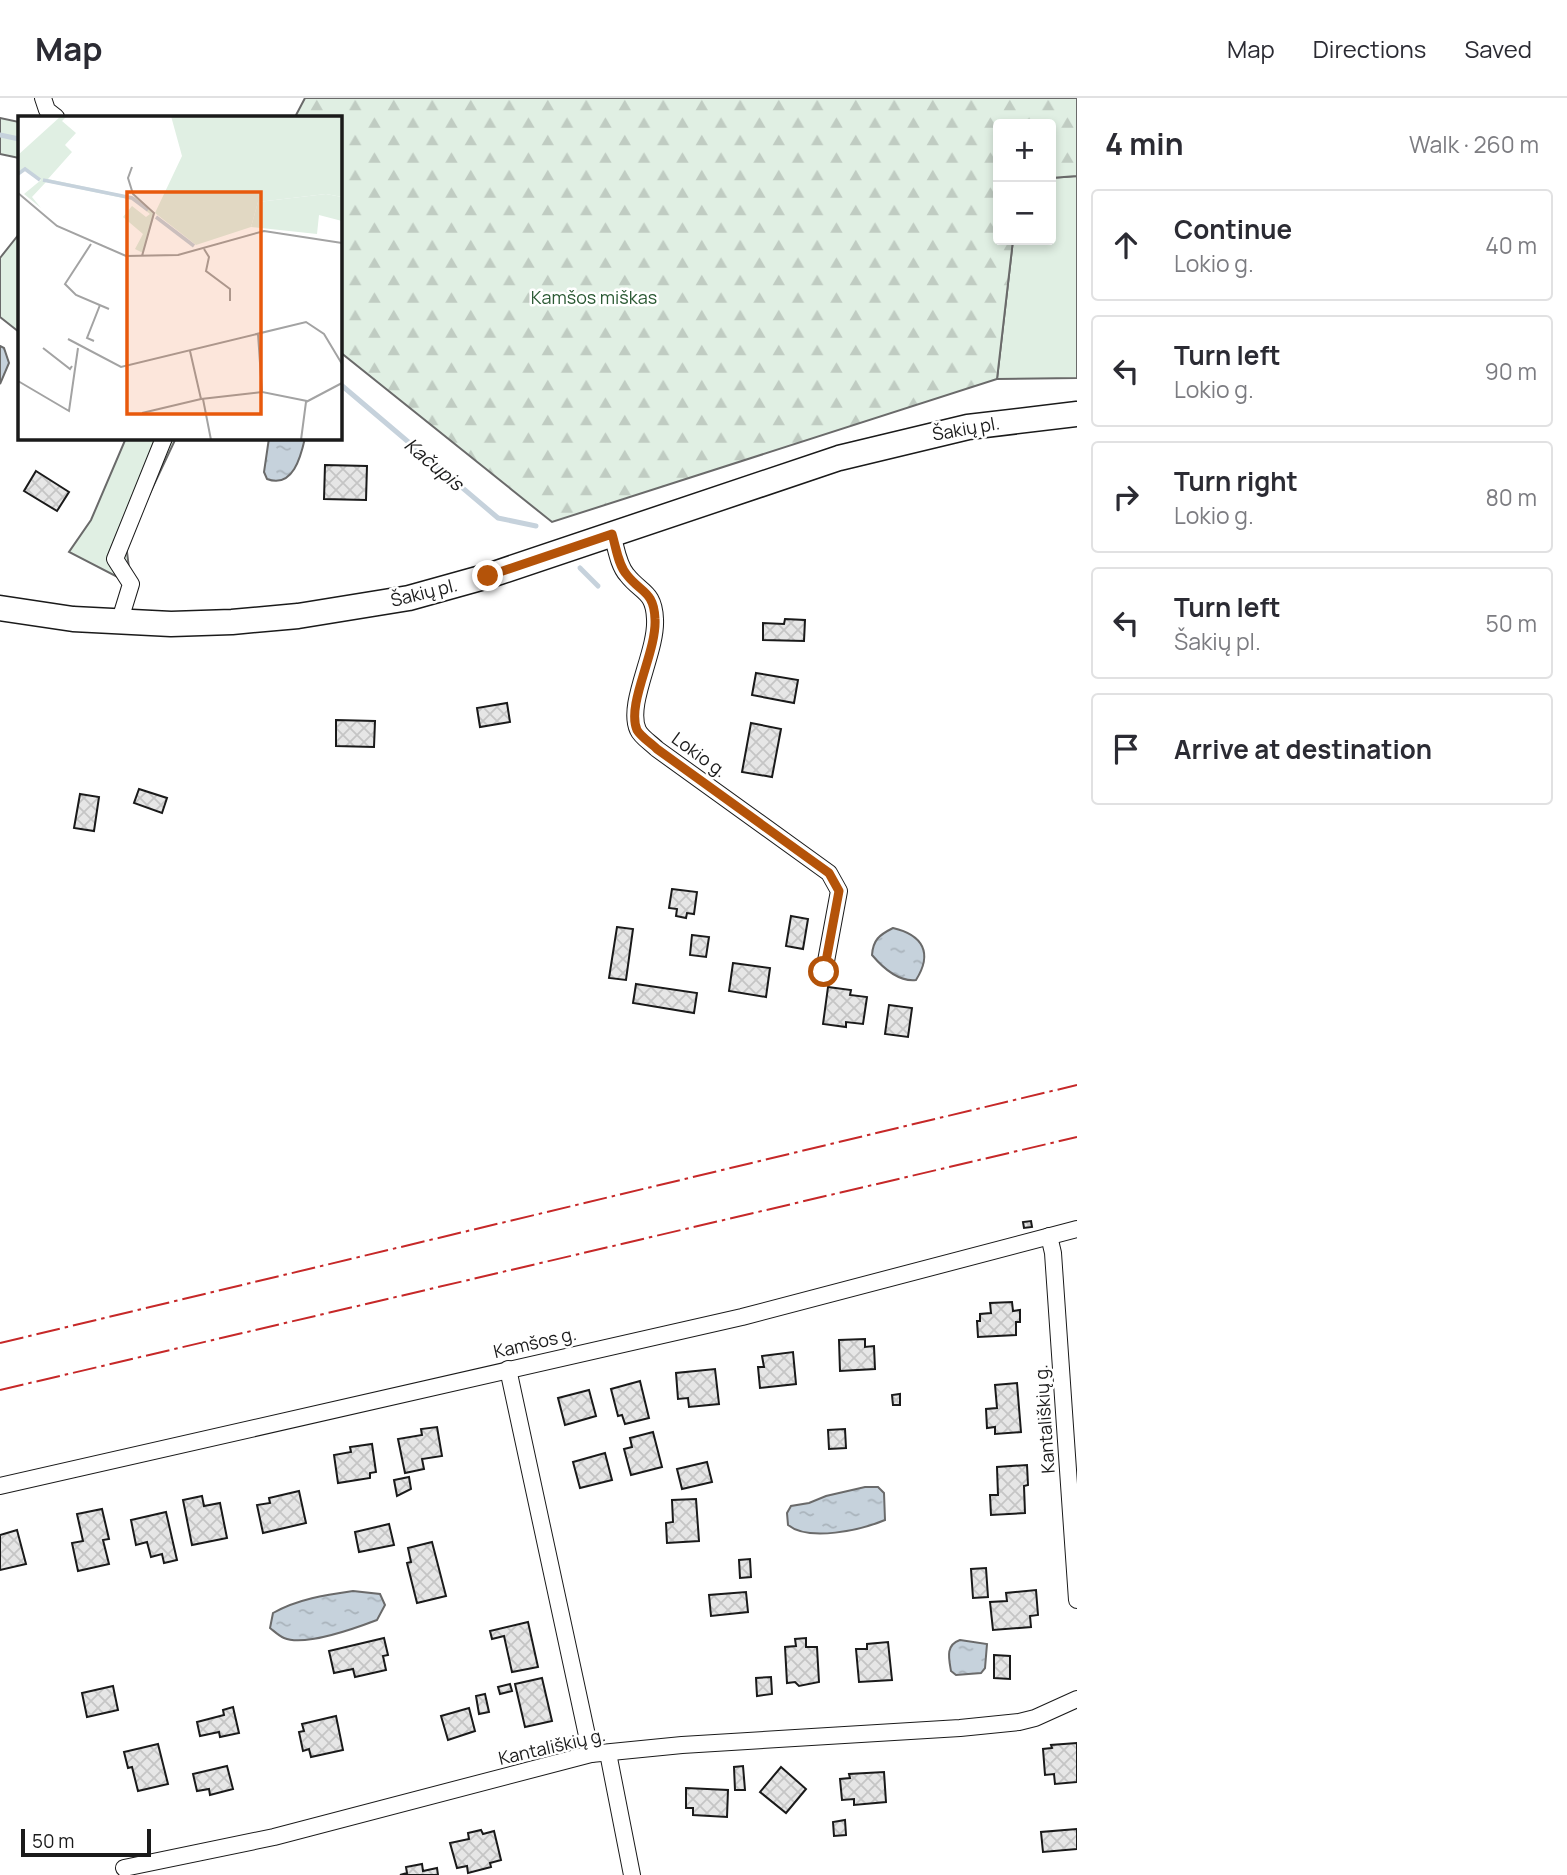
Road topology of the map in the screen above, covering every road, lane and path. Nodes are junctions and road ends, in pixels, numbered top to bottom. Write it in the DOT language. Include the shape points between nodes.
graph roads {
  1 [pos="43,98"];
  2 [pos="55,116"];
  3 [pos="1077,414"];
  4 [pos="164,439"];
  5 [pos="612,534"];
  6 [pos="0,608"];
  7 [pos="119,624"];
  8 [pos="824,972"];
  9 [pos="1077,1229"];
  10 [pos="1049,1236"];
  11 [pos="508,1368"];
  12 [pos="0,1486"];
  13 [pos="1077,1600"];
  14 [pos="1077,1699"];
  15 [pos="608,1752"];
  16 [pos="591,1754"];
  17 [pos="124,1868"];
  18 [pos="632,1875"];
  1 -- 2 [label="street"];
  3 -- 5 [label="main road, Šakių pl." via="980,425 911,439 839,458"];
  4 -- 7 [label="street" via="115,559 131,584"];
  5 -- 7 [label="main road, Šakių pl." via="409,598 232,622"];
  5 -- 8 [label="street, Lokio g." via="626,575 650,596 655,617 654,642 633,712 638,732 829,873 839,891"];
  6 -- 7 [label="main road, Šakių pl."];
  9 -- 10 [label="street, Kamšos g."];
  10 -- 11 [label="street, Kamšos g." via="806,1301"];
  10 -- 13 [label="street, Kantališkių g."];
  11 -- 12 [label="street, Kamšos g."];
  11 -- 16 [label="street"];
  14 -- 15 [label="street, Kantališkių g." via="1019,1722"];
  15 -- 16 [label="street, Kantališkių g."];
  15 -- 18 [label="street"];
  16 -- 17 [label="street, Kantališkių g." via="274,1837"];
}
